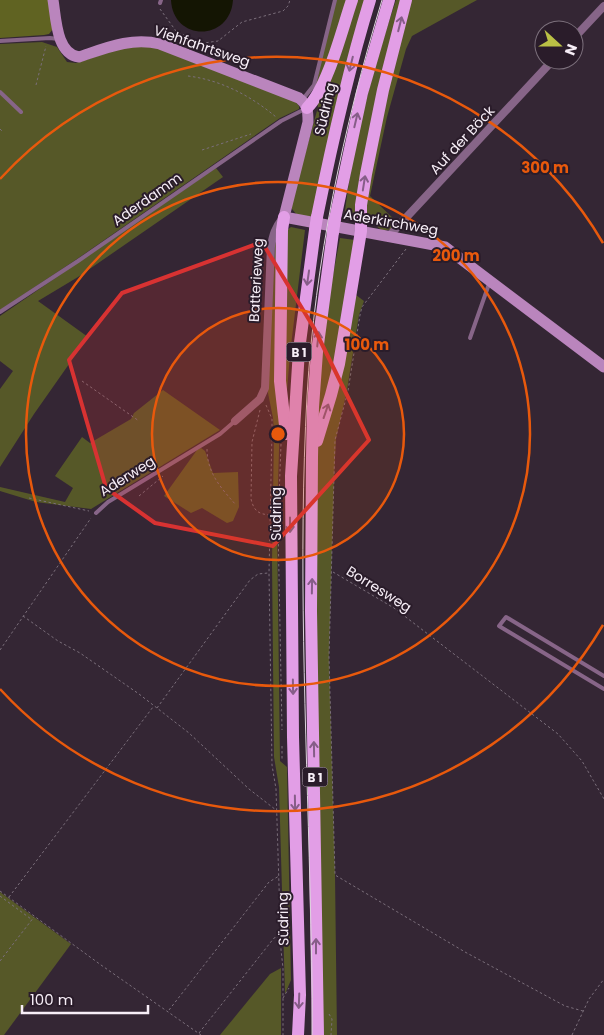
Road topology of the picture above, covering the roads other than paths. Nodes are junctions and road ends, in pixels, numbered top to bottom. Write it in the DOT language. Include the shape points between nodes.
graph roads {
  1 [pos="53,0"];
  2 [pos="335,0"];
  3 [pos="352,0"];
  4 [pos="370,0"];
  5 [pos="388,0"];
  6 [pos="406,0"];
  7 [pos="604,6"];
  8 [pos="584,27"];
  9 [pos="55,39"];
  10 [pos="0,41"];
  11 [pos="544,70"];
  12 [pos="0,92"];
  13 [pos="305,104"];
  14 [pos="21,112"];
  15 [pos="284,218"];
  16 [pos="361,231"];
  17 [pos="389,236"];
  18 [pos="490,281"];
  19 [pos="0,312"];
  20 [pos="470,338"];
  21 [pos="604,367"];
  22 [pos="260,399"];
  23 [pos="235,421"];
  24 [pos="312,458"];
  25 [pos="291,476"];
  26 [pos="96,513"];
  27 [pos="604,676"];
  28 [pos="604,689"];
  29 [pos="298,1035"];
  30 [pos="318,1035"];
  1 -- 9 [label="street"];
  2 -- 13 [label="lane, Batterieweg" via="314,85"];
  3 -- 13 [label="main road" via="323,87 314,101"];
  4 -- 25 [label="main road, Südring / B 1, one-way, bridge" via="336,125 317,216 299,350"];
  24 -- 5 [label="main road, B 1, one-way, bridge" via="317,352 333,232 362,92"];
  16 -- 6 [label="main road, one-way" via="366,174"];
  7 -- 8 [label="street"];
  9 -- 10 [label="lane"];
  9 -- 13 [label="street, Viehfahrtsweg" via="76,57 122,43 155,42 290,94"];
  11 -- 17 [label="street, Auf der Böck"];
  12 -- 14 [label="lane"];
  13 -- 15 [label="street, Batterieweg" via="307,130"];
  13 -- 19 [label="lane, Aderdamm"];
  15 -- 16 [label="street, Aderkirchweg"];
  15 -- 22 [label="street, Batterieweg" via="276,226 271,246 266,379"];
  15 -- 25 [label="main road" via="280,381"];
  16 -- 17 [label="street, Aderkirchweg"];
  24 -- 16 [label="main road, one-way" via="339,364"];
  17 -- 18 [label="street, Aderkirchweg" via="445,247"];
  18 -- 20 [label="lane"];
  18 -- 21 [label="street, Aderkirchweg"];
  22 -- 23 [label="street, Aderweg"];
  23 -- 26 [label="lane, Aderweg" via="208,442 108,502"];
  30 -- 24 [label="main road, B 1, one-way" via="311,611"];
  25 -- 29 [label="main road, Südring / B 1, one-way" via="300,995"];
  27 -- 28 [label="lane" via="506,617 500,626"];
}
